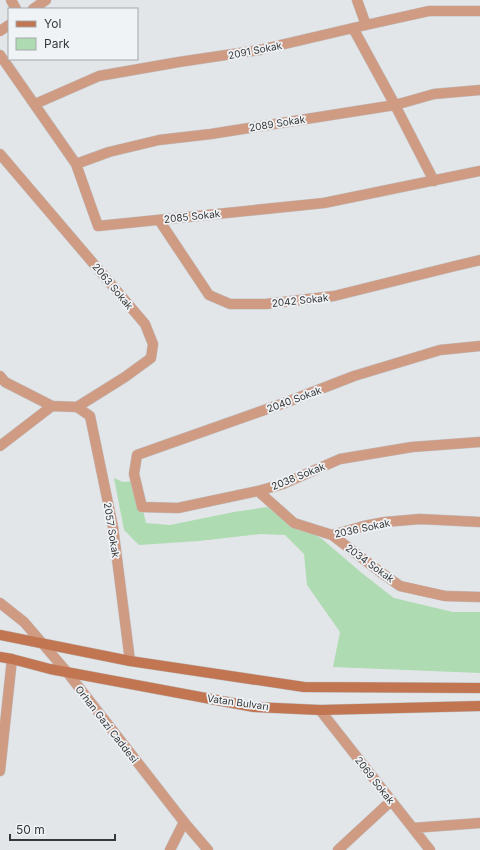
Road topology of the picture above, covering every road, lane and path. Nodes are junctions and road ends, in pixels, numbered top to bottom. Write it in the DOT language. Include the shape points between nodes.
graph roads {
  1 [pos="46,0"];
  2 [pos="357,0"];
  3 [pos="34,8"];
  4 [pos="480,11"];
  5 [pos="366,25"];
  6 [pos="353,28"];
  7 [pos="0,55"];
  8 [pos="480,90"];
  9 [pos="34,104"];
  10 [pos="395,105"];
  11 [pos="0,154"];
  12 [pos="76,164"];
  13 [pos="480,171"];
  14 [pos="434,181"];
  15 [pos="159,220"];
  16 [pos="480,260"];
  17 [pos="480,346"];
  18 [pos="0,376"];
  19 [pos="52,406"];
  20 [pos="77,407"];
  21 [pos="480,442"];
  22 [pos="0,446"];
  23 [pos="136,481"];
  24 [pos="258,491"];
  25 [pos="480,522"];
  26 [pos="332,535"];
  27 [pos="480,597"];
  28 [pos="0,603"];
  29 [pos="0,635"];
  30 [pos="42,643"];
  31 [pos="0,657"];
  32 [pos="12,659"];
  33 [pos="130,661"];
  34 [pos="67,672"];
  35 [pos="480,688"];
  36 [pos="480,706"];
  37 [pos="320,710"];
  38 [pos="0,771"];
  39 [pos="391,801"];
  40 [pos="184,822"];
  41 [pos="480,823"];
  42 [pos="413,828"];
  43 [pos="170,850"];
  44 [pos="208,850"];
  45 [pos="338,850"];
  46 [pos="430,850"];
  1 -- 3 [label="street"];
  2 -- 5 [label="street"];
  4 -- 5 [label="street, 2091 Sokak" via="429,11"];
  5 -- 6 [label="street, 2091 Sokak"];
  6 -- 9 [label="street, 2091 Sokak" via="259,50 99,76"];
  6 -- 10 [label="street"];
  7 -- 9 [label="street, 2085 Sokak"];
  8 -- 10 [label="street, 2089 Sokak" via="434,94"];
  9 -- 12 [label="street, 2085 Sokak"];
  10 -- 12 [label="street, 2089 Sokak" via="159,140 109,152"];
  10 -- 14 [label="street"];
  11 -- 20 [label="street, 2063 Sokak" via="145,324 153,344 151,358"];
  12 -- 15 [label="street, 2085 Sokak" via="98,226"];
  13 -- 14 [label="street, 2085 Sokak"];
  14 -- 15 [label="street, 2085 Sokak" via="324,203"];
  15 -- 16 [label="street, 2042 Sokak" via="209,295 230,304 266,304 334,296"];
  17 -- 23 [label="street, 2040 Sokak" via="440,350 354,376 137,455 134,474"];
  18 -- 19 [label="street" via="5,382"];
  19 -- 20 [label="street"];
  19 -- 22 [label="street"];
  20 -- 33 [label="street, 2057 Sokak" via="90,416 113,527"];
  21 -- 24 [label="street, 2038 Sokak" via="412,447 340,459 283,484"];
  23 -- 24 [label="street, 2038 Sokak" via="142,507 178,508"];
  24 -- 26 [label="street, 2036 Sokak" via="294,523"];
  25 -- 26 [label="street, 2036 Sokak" via="420,518 364,526"];
  26 -- 27 [label="street, 2034 Sokak" via="400,586 445,596"];
  28 -- 30 [label="street, Orhan Gazi Caddesi" via="24,622"];
  29 -- 30 [label="main road"];
  30 -- 33 [label="main road"];
  30 -- 34 [label="street, Orhan Gazi Caddesi"];
  31 -- 32 [label="main road, Vatan Bulvarı"];
  32 -- 34 [label="main road, Vatan Bulvarı"];
  32 -- 38 [label="street"];
  33 -- 35 [label="main road" via="304,687"];
  34 -- 37 [label="main road, Vatan Bulvarı" via="254,707"];
  34 -- 40 [label="street, Orhan Gazi Caddesi"];
  36 -- 37 [label="main road, Vatan Bulvarı"];
  37 -- 39 [label="street, 2069 Sokak"];
  39 -- 42 [label="street, 2069 Sokak"];
  39 -- 45 [label="street"];
  40 -- 43 [label="street"];
  40 -- 44 [label="street, Orhan Gazi Caddesi"];
  41 -- 42 [label="street"];
  42 -- 46 [label="street, 2069 Sokak"];
}
